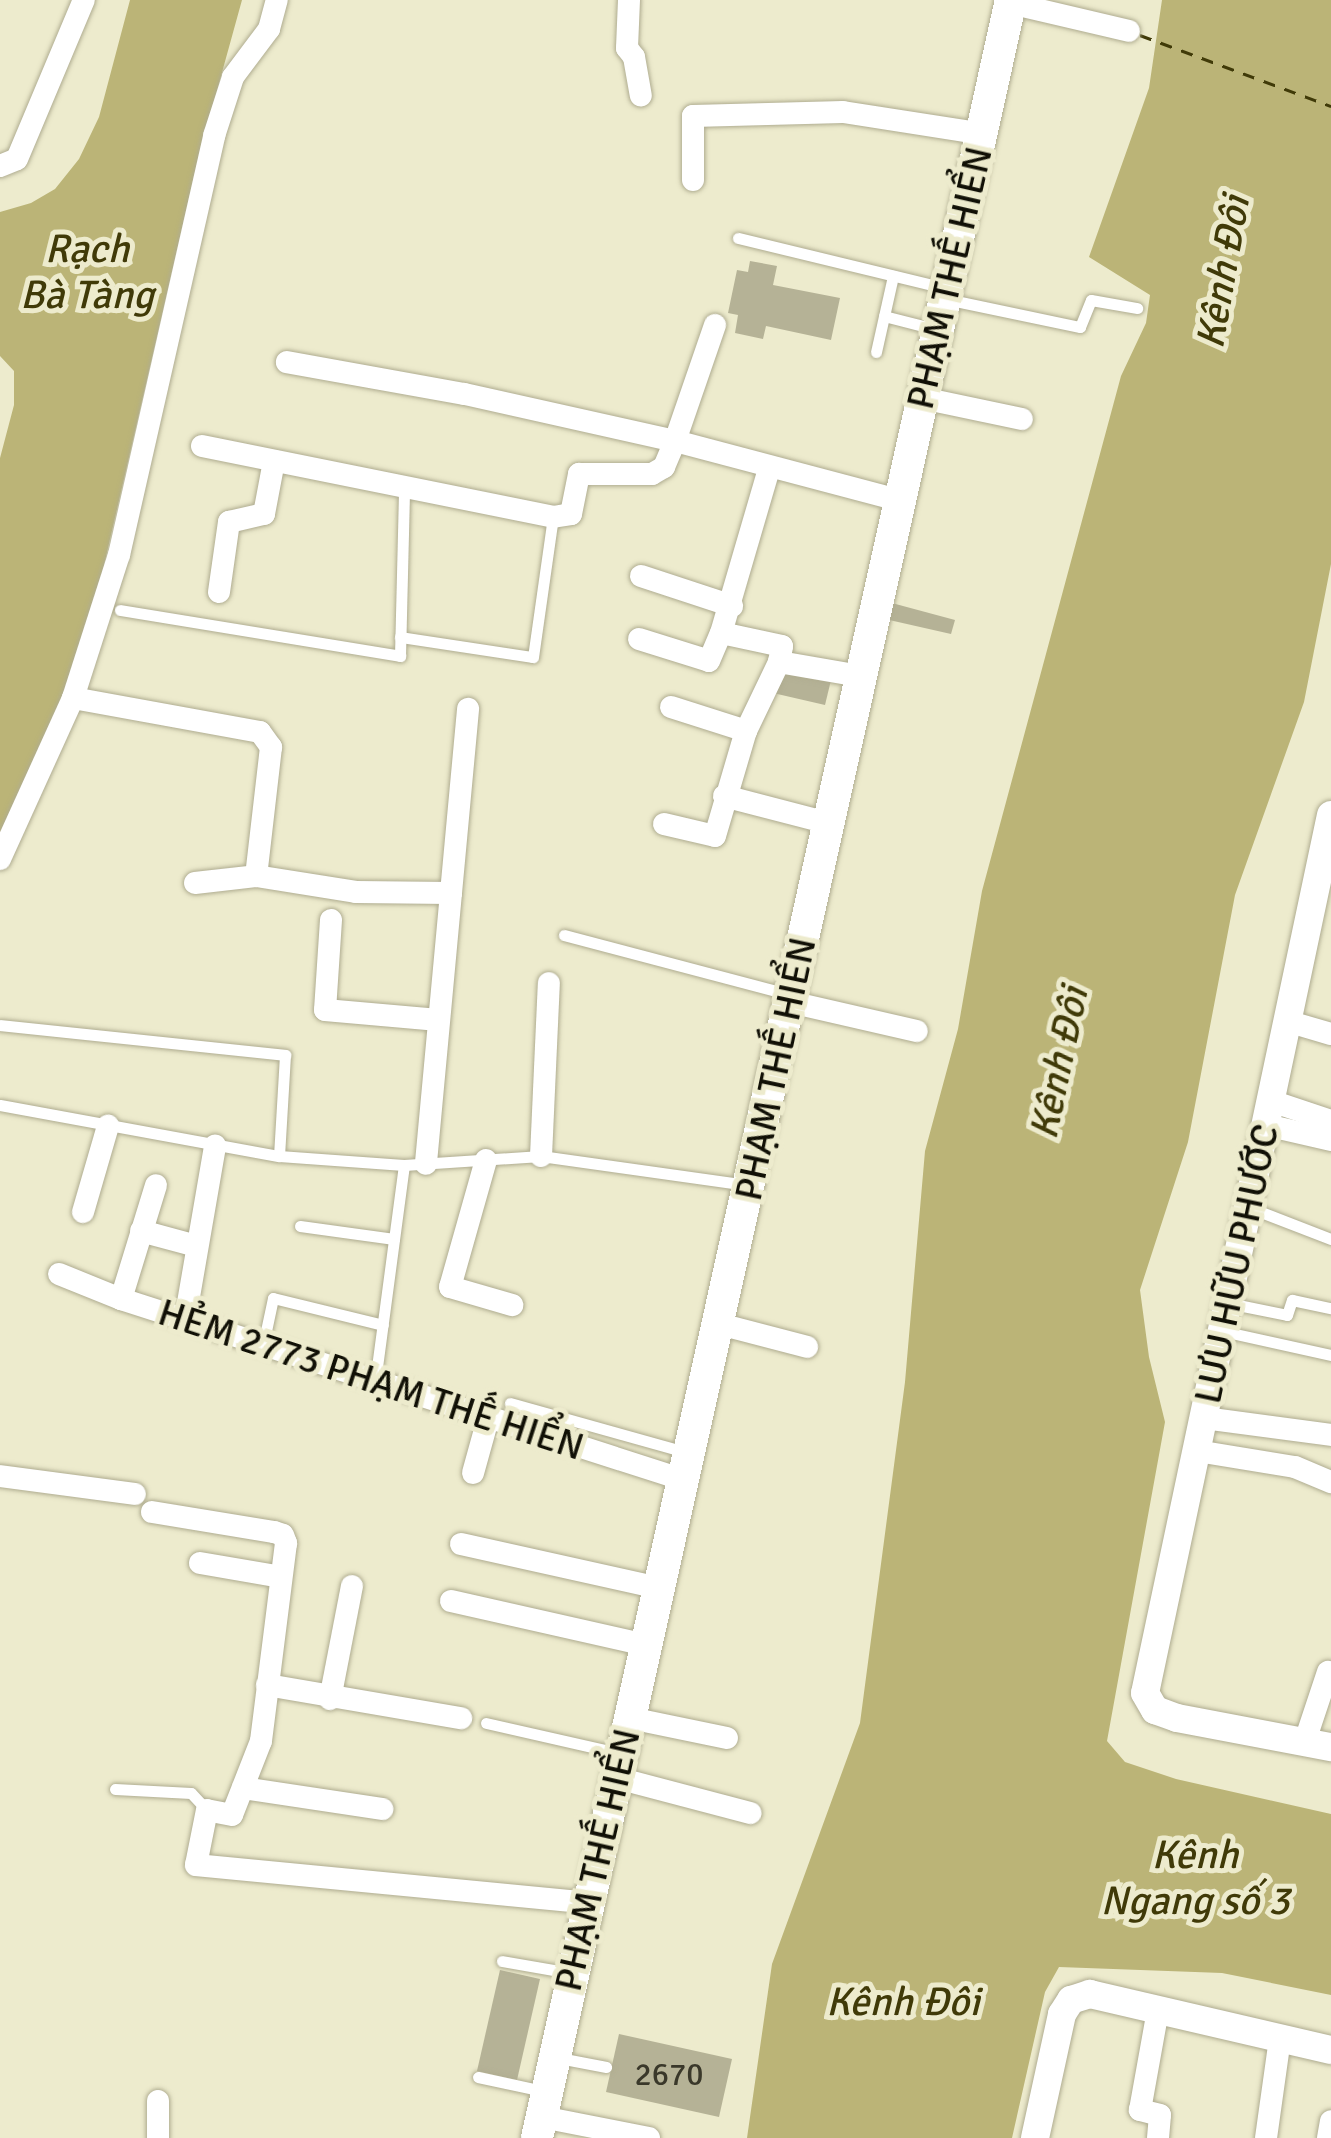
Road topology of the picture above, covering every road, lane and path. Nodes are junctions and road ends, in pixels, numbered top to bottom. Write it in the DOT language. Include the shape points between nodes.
graph roads {
  1 [pos="84,0"];
  2 [pos="277,0"];
  3 [pos="630,0"];
  4 [pos="1011,2"];
  5 [pos="1129,31"];
  6 [pos="641,95"];
  7 [pos="983,134"];
  8 [pos="0,166"];
  9 [pos="693,180"];
  10 [pos="738,238"];
  11 [pos="893,276"];
  12 [pos="944,306"];
  13 [pos="1137,308"];
  14 [pos="884,316"];
  15 [pos="714,325"];
  16 [pos="876,352"];
  17 [pos="287,362"];
  18 [pos="922,398"];
  19 [pos="1022,419"];
  20 [pos="675,441"];
  21 [pos="202,446"];
  22 [pos="274,461"];
  23 [pos="769,470"];
  24 [pos="404,487"];
  25 [pos="898,500"];
  26 [pos="553,517"];
  27 [pos="641,576"];
  28 [pos="219,592"];
  29 [pos="732,606"];
  30 [pos="120,610"];
  31 [pos="721,633"];
  32 [pos="400,637"];
  33 [pos="639,639"];
  34 [pos="779,662"];
  35 [pos="860,676"];
  36 [pos="72,698"];
  37 [pos="671,707"];
  38 [pos="468,709"];
  39 [pos="746,731"];
  40 [pos="724,796"];
  41 [pos="1331,814"];
  42 [pos="828,822"];
  43 [pos="664,824"];
  44 [pos="0,859"];
  45 [pos="256,876"];
  46 [pos="195,883"];
  47 [pos="450,893"];
  48 [pos="330,920"];
  49 [pos="564,935"];
  50 [pos="550,983"];
  51 [pos="791,999"];
  52 [pos="439,1020"];
  53 [pos="1290,1022"];
  54 [pos="0,1026"];
  55 [pos="918,1031"];
  56 [pos="1331,1034"];
  57 [pos="0,1105"];
  58 [pos="1268,1113"];
  59 [pos="1331,1121"];
  60 [pos="108,1126"];
  61 [pos="1331,1140"];
  62 [pos="215,1146"];
  63 [pos="279,1156"];
  64 [pos="541,1156"];
  65 [pos="486,1160"];
  66 [pos="415,1164"];
  67 [pos="156,1184"];
  68 [pos="751,1186"];
  69 [pos="1248,1208"];
  70 [pos="83,1212"];
  71 [pos="300,1226"];
  72 [pos="142,1231"];
  73 [pos="394,1239"];
  74 [pos="1331,1239"];
  75 [pos="197,1246"];
  76 [pos="59,1274"];
  77 [pos="121,1299"];
  78 [pos="1228,1303"];
  79 [pos="512,1305"];
  80 [pos="1331,1308"];
  81 [pos="185,1320"];
  82 [pos="720,1324"];
  83 [pos="383,1325"];
  84 [pos="1222,1331"];
  85 [pos="263,1346"];
  86 [pos="807,1347"];
  87 [pos="1331,1355"];
  88 [pos="375,1382"];
  89 [pos="510,1403"];
  90 [pos="1204,1418"];
  91 [pos="488,1420"];
  92 [pos="1331,1436"];
  93 [pos="1197,1451"];
  94 [pos="687,1467"];
  95 [pos="473,1473"];
  96 [pos="0,1476"];
  97 [pos="1331,1482"];
  98 [pos="135,1494"];
  99 [pos="152,1512"];
  100 [pos="461,1544"];
  101 [pos="200,1563"];
  102 [pos="281,1577"];
  103 [pos="352,1586"];
  104 [pos="660,1588"];
  105 [pos="451,1601"];
  106 [pos="647,1645"];
  107 [pos="1328,1672"];
  108 [pos="267,1686"];
  109 [pos="330,1698"];
  110 [pos="461,1718"];
  111 [pos="630,1718"];
  112 [pos="486,1724"];
  113 [pos="727,1738"];
  114 [pos="1318,1744"];
  115 [pos="620,1766"];
  116 [pos="243,1788"];
  117 [pos="116,1789"];
  118 [pos="382,1809"];
  119 [pos="206,1810"];
  120 [pos="750,1812"];
  121 [pos="589,1903"];
  122 [pos="502,1961"];
  123 [pos="571,1973"];
  124 [pos="1158,2010"];
  125 [pos="1280,2038"];
  126 [pos="1331,2050"];
  127 [pos="555,2057"];
  128 [pos="606,2067"];
  129 [pos="478,2077"];
  130 [pos="158,2101"];
  131 [pos="542,2116"];
  132 [pos="1331,2121"];
  133 [pos="158,2138"];
  134 [pos="649,2138"];
  135 [pos="1035,2138"];
  136 [pos="1158,2138"];
  137 [pos="1266,2138"];
  138 [pos="1328,2138"];
  1 -- 8 [label="street" via="17,159"];
  2 -- 36 [label="street" via="270,29 234,77 214,136 118,555"];
  3 -- 6 [label="street" via="627,48"];
  4 -- 5 [label="street"];
  4 -- 7 [label="main road, PHẠM THẾ HIỂN"];
  7 -- 9 [label="street" via="843,112 694,116"];
  7 -- 12 [label="main road, PHẠM THẾ HIỂN"];
  10 -- 11 [label="lane"];
  11 -- 12 [label="lane"];
  11 -- 14 [label="lane"];
  12 -- 13 [label="lane" via="1080,327 1091,300"];
  12 -- 14 [label="lane"];
  12 -- 18 [label="main road, PHẠM THẾ HIỂN"];
  14 -- 16 [label="lane"];
  15 -- 20 [label="street"];
  17 -- 20 [label="street"];
  18 -- 19 [label="street"];
  18 -- 25 [label="main road, PHẠM THẾ HIỂN"];
  20 -- 23 [label="street"];
  20 -- 26 [label="street" via="664,467 652,474 579,474 571,514"];
  21 -- 22 [label="street"];
  22 -- 24 [label="street"];
  22 -- 28 [label="street" via="264,514 229,522"];
  23 -- 25 [label="street"];
  23 -- 29 [label="street"];
  24 -- 26 [label="street"];
  24 -- 32 [label="lane"];
  25 -- 35 [label="main road, PHẠM THẾ HIỂN"];
  26 -- 32 [label="lane" via="534,658"];
  27 -- 29 [label="street"];
  29 -- 31 [label="street"];
  30 -- 32 [label="lane" via="400,656"];
  31 -- 33 [label="street" via="709,662"];
  31 -- 34 [label="street" via="782,646"];
  34 -- 35 [label="street"];
  34 -- 39 [label="street"];
  35 -- 42 [label="main road, PHẠM THẾ HIỂN"];
  36 -- 44 [label="street"];
  36 -- 45 [label="street" via="260,732 271,747"];
  37 -- 39 [label="street"];
  38 -- 47 [label="street"];
  39 -- 40 [label="street"];
  40 -- 42 [label="street"];
  40 -- 43 [label="street" via="715,836"];
  41 -- 53 [label="street, LƯU HỮU PHƯỚC"];
  42 -- 51 [label="main road, PHẠM THẾ HIỂN"];
  45 -- 46 [label="street"];
  45 -- 47 [label="street" via="356,892"];
  47 -- 52 [label="street"];
  48 -- 52 [label="street" via="325,1010"];
  49 -- 51 [label="lane"];
  50 -- 64 [label="street"];
  51 -- 55 [label="street"];
  51 -- 68 [label="main road, PHẠM THẾ HIỂN"];
  52 -- 66 [label="street"];
  53 -- 56 [label="street"];
  53 -- 58 [label="street, LƯU HỮU PHƯỚC"];
  54 -- 63 [label="lane" via="285,1054"];
  57 -- 60 [label="lane"];
  58 -- 59 [label="street"];
  58 -- 61 [label="street"];
  58 -- 69 [label="street, LƯU HỮU PHƯỚC"];
  60 -- 62 [label="lane"];
  60 -- 70 [label="street"];
  62 -- 63 [label="lane"];
  62 -- 75 [label="street"];
  63 -- 66 [label="lane"];
  64 -- 65 [label="lane"];
  64 -- 68 [label="lane"];
  65 -- 66 [label="lane"];
  65 -- 79 [label="street" via="450,1287"];
  66 -- 73 [label="lane"];
  67 -- 72 [label="street"];
  68 -- 82 [label="main road, PHẠM THẾ HIỂN"];
  69 -- 74 [label="lane"];
  69 -- 78 [label="street, LƯU HỮU PHƯỚC"];
  71 -- 73 [label="lane"];
  72 -- 75 [label="street"];
  72 -- 77 [label="street"];
  73 -- 83 [label="lane"];
  75 -- 81 [label="street"];
  76 -- 77 [label="street, HẺM 2773 PHẠM THẾ HIỂN"];
  77 -- 81 [label="street, HẺM 2773 PHẠM THẾ HIỂN"];
  78 -- 80 [label="lane" via="1286,1315 1292,1300"];
  78 -- 84 [label="street, LƯU HỮU PHƯỚC"];
  81 -- 85 [label="street, HẺM 2773 PHẠM THẾ HIỂN"];
  82 -- 86 [label="street"];
  82 -- 94 [label="main road, PHẠM THẾ HIỂN"];
  83 -- 85 [label="lane" via="273,1298"];
  83 -- 88 [label="lane"];
  84 -- 87 [label="lane"];
  84 -- 90 [label="street, LƯU HỮU PHƯỚC"];
  85 -- 88 [label="street, HẺM 2773 PHẠM THẾ HIỂN"];
  88 -- 91 [label="street, HẺM 2773 PHẠM THẾ HIỂN"];
  89 -- 94 [label="lane"];
  90 -- 92 [label="street"];
  90 -- 93 [label="street, LƯU HỮU PHƯỚC"];
  91 -- 94 [label="street, HẺM 2773 PHẠM THẾ HIỂN"];
  91 -- 95 [label="street"];
  93 -- 97 [label="street" via="1295,1467"];
  93 -- 114 [label="street, LƯU HỮU PHƯỚC" via="1145,1692 1155,1710 1177,1718"];
  94 -- 104 [label="main road, PHẠM THẾ HIỂN"];
  96 -- 98 [label="street"];
  99 -- 102 [label="street" via="284,1535"];
  100 -- 104 [label="street"];
  101 -- 102 [label="street"];
  102 -- 108 [label="street"];
  103 -- 109 [label="street"];
  104 -- 106 [label="main road, PHẠM THẾ HIỂN"];
  105 -- 106 [label="street"];
  106 -- 111 [label="main road, PHẠM THẾ HIỂN"];
  107 -- 114 [label="street"];
  108 -- 109 [label="street"];
  108 -- 116 [label="street" via="261,1741"];
  109 -- 110 [label="street"];
  111 -- 113 [label="street"];
  111 -- 115 [label="main road, PHẠM THẾ HIỂN"];
  112 -- 115 [label="lane"];
  115 -- 120 [label="street"];
  115 -- 121 [label="main road, PHẠM THẾ HIỂN"];
  116 -- 118 [label="street"];
  116 -- 119 [label="street" via="232,1816"];
  117 -- 119 [label="lane" via="191,1793"];
  119 -- 121 [label="street" via="196,1865"];
  121 -- 123 [label="main road, PHẠM THẾ HIỂN"];
  122 -- 123 [label="lane"];
  123 -- 127 [label="main road, PHẠM THẾ HIỂN"];
  124 -- 125 [label="street"];
  124 -- 135 [label="street" via="1090,1994 1071,2000 1062,2014"];
  124 -- 136 [label="street" via="1140,2110 1160,2115"];
  125 -- 126 [label="street"];
  125 -- 137 [label="street"];
  127 -- 128 [label="lane"];
  127 -- 131 [label="main road, PHẠM THẾ HIỂN"];
  129 -- 131 [label="lane"];
  130 -- 133 [label="street"];
  131 -- 134 [label="street"];
  132 -- 138 [label="street"];
}
